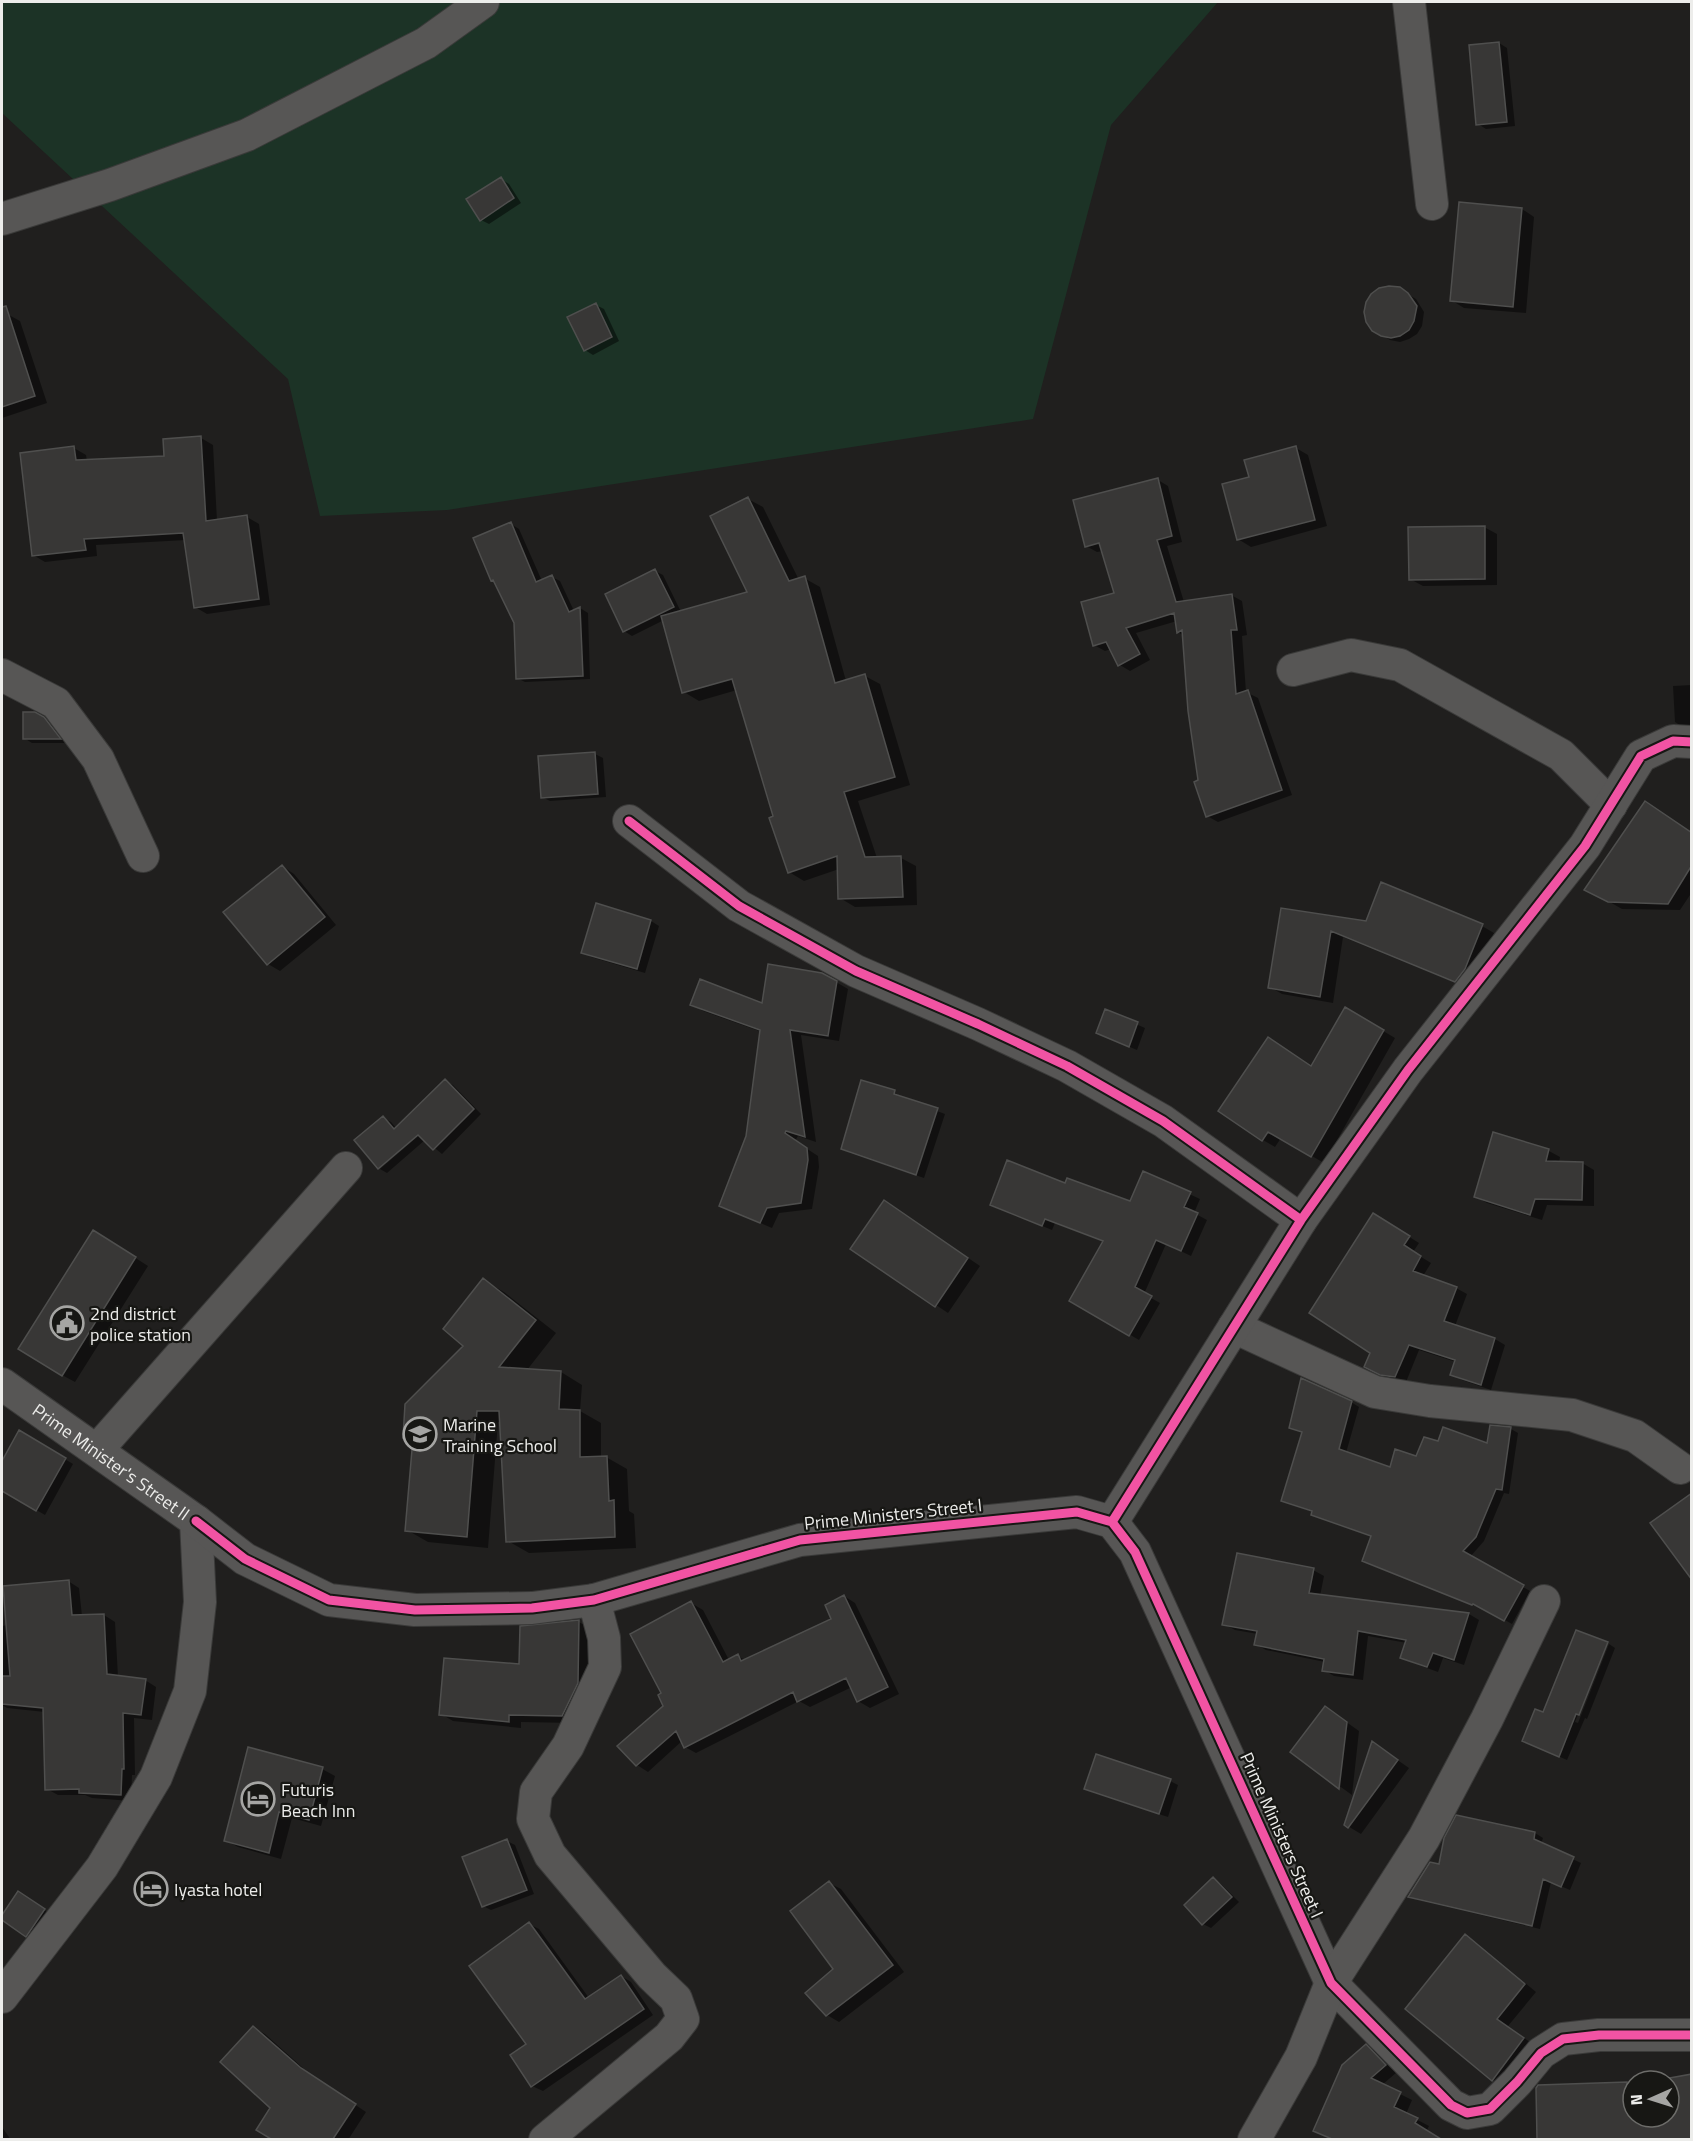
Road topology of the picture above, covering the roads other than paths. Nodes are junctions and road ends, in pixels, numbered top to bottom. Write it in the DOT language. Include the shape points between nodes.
graph roads {
  1 [pos="483,2"];
  2 [pos="1409,2"];
  3 [pos="1432,204"];
  4 [pos="2,219"];
  5 [pos="1293,670"];
  6 [pos="2,675"];
  7 [pos="1692,742"];
  8 [pos="1611,805"];
  9 [pos="629,821"];
  10 [pos="142,856"];
  11 [pos="346,1168"];
  12 [pos="1301,1220"];
  13 [pos="1234,1327"];
  14 [pos="2,1384"];
  15 [pos="97,1450"];
  16 [pos="1680,1468"];
  17 [pos="196,1521"];
  18 [pos="1112,1522"];
  19 [pos="594,1600"];
  20 [pos="1544,1601"];
  21 [pos="1331,1983"];
  22 [pos="2,1997"];
  23 [pos="1692,2035"];
  24 [pos="545,2139"];
  25 [pos="1254,2139"];
  1 -- 4 [label="street" via="426,43 247,135"];
  2 -- 3 [label="street"];
  5 -- 8 [label="street" via="1351,655 1400,665 1561,755"];
  6 -- 10 [label="street" via="56,703 98,759"];
  7 -- 8 [label="street" via="1673,741 1641,756"];
  8 -- 12 [label="street" via="1585,846 1408,1070"];
  9 -- 12 [label="street" via="739,906 855,971 1066,1066 1162,1121"];
  11 -- 15 [label="street"];
  12 -- 13 [label="street"];
  13 -- 16 [label="street" via="1375,1392 1572,1415 1635,1436"];
  13 -- 18 [label="street"];
  14 -- 15 [label="street, Prime Minister's Street II"];
  15 -- 17 [label="street, Prime Minister's Street II"];
  17 -- 19 [label="street, Prime Ministers Street I" via="245,1559 329,1600 415,1610 532,1608"];
  17 -- 22 [label="street, Prime Minister's Street II" via="200,1602 190,1691 156,1777 102,1867"];
  18 -- 19 [label="street, Prime Ministers Street I" via="1077,1512 801,1540"];
  18 -- 21 [label="street, Prime Ministers Street I" via="1135,1552"];
  19 -- 24 [label="street" via="604,1638 605,1667 568,1746 536,1792 533,1819 550,1855 676,1999 683,2019 669,2037"];
  20 -- 21 [label="street" via="1424,1838"];
  21 -- 23 [label="street" via="1451,2105 1467,2113 1490,2109 1541,2053 1563,2039"];
  21 -- 25 [label="street" via="1301,2057"];
}
